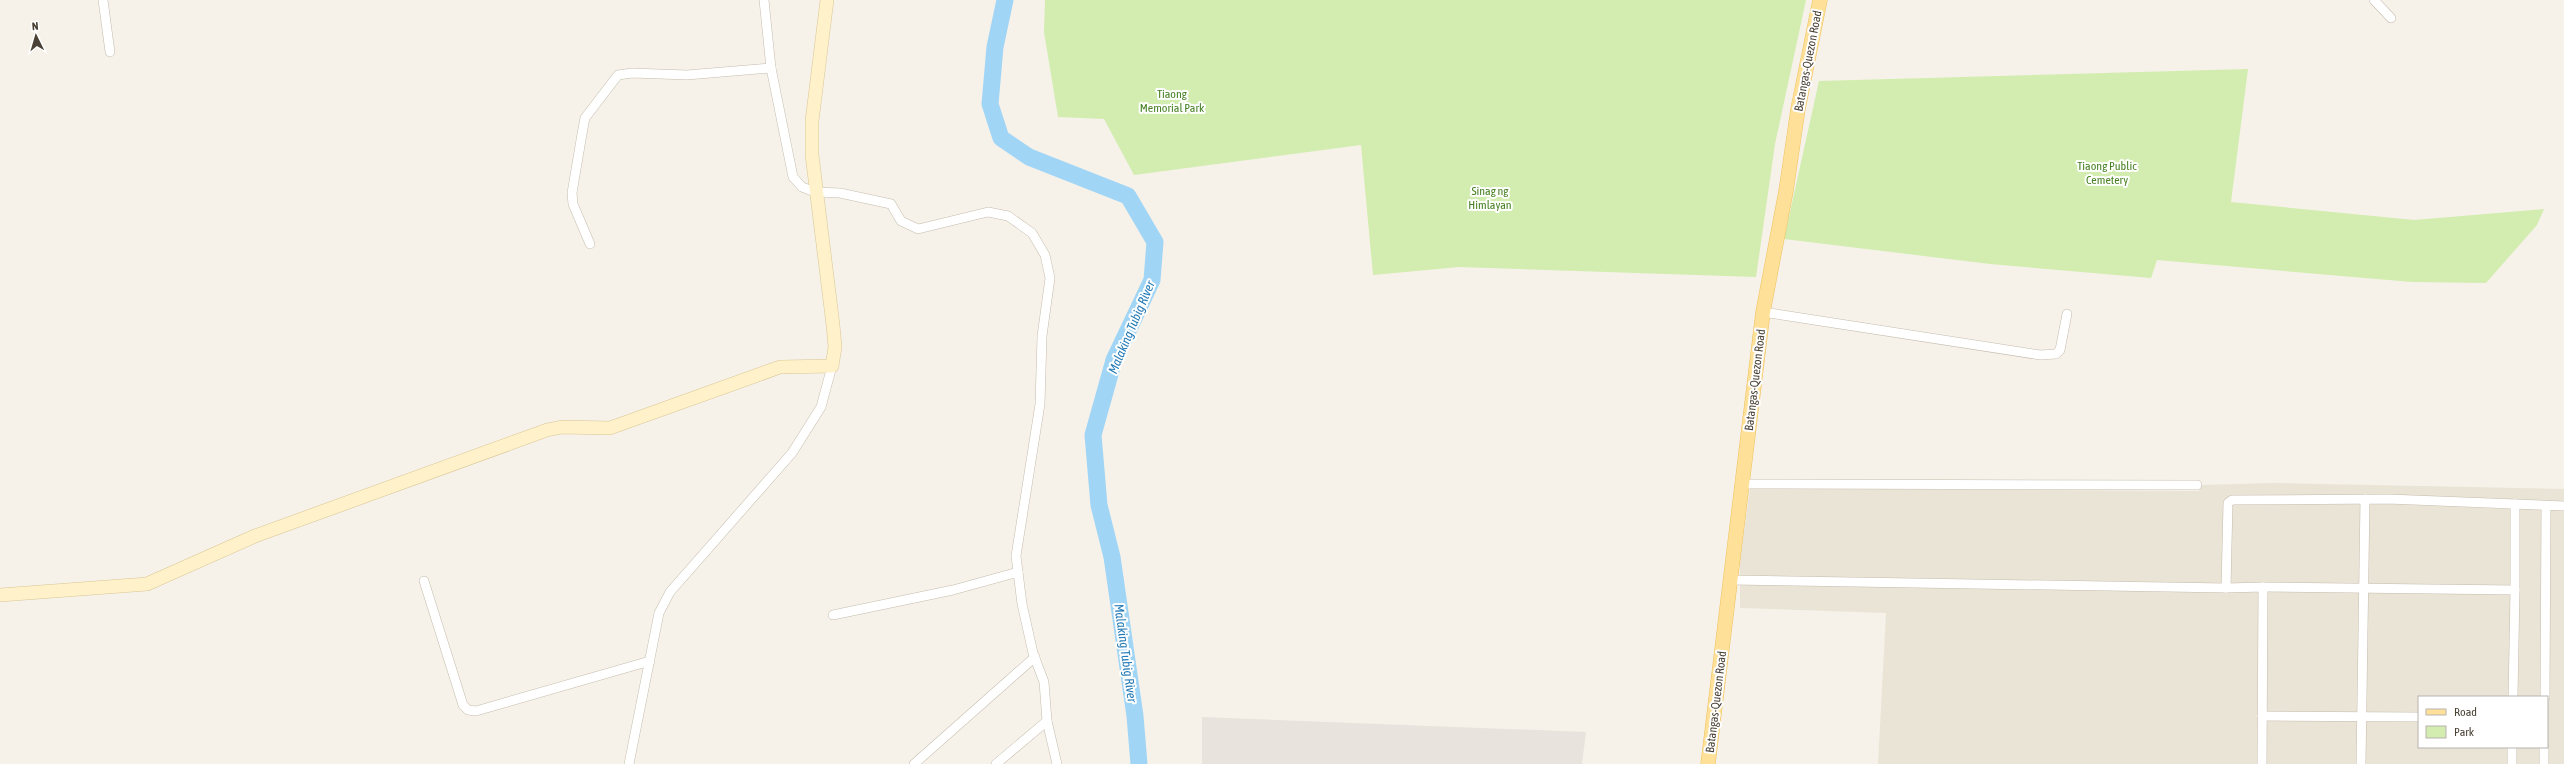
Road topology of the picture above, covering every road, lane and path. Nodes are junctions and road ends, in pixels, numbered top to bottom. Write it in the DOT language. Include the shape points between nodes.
graph roads {
  1 [pos="103,0"];
  2 [pos="764,0"];
  3 [pos="827,0"];
  4 [pos="1820,0"];
  5 [pos="2374,0"];
  6 [pos="2390,18"];
  7 [pos="110,52"];
  8 [pos="771,68"];
  9 [pos="815,192"];
  10 [pos="590,244"];
  11 [pos="1762,312"];
  12 [pos="2067,314"];
  13 [pos="832,366"];
  14 [pos="1742,484"];
  15 [pos="2197,485"];
  16 [pos="2365,499"];
  17 [pos="2515,504"];
  18 [pos="2546,506"];
  19 [pos="2564,506"];
  20 [pos="1018,572"];
  21 [pos="1731,580"];
  22 [pos="424,581"];
  23 [pos="2263,587"];
  24 [pos="2226,588"];
  25 [pos="2364,588"];
  26 [pos="2514,590"];
  27 [pos="0,595"];
  28 [pos="833,615"];
  29 [pos="1035,657"];
  30 [pos="650,661"];
  31 [pos="2513,696"];
  32 [pos="2545,696"];
  33 [pos="2262,716"];
  34 [pos="2362,717"];
  35 [pos="2418,717"];
  36 [pos="1047,722"];
  37 [pos="2512,748"];
  38 [pos="2544,748"];
  39 [pos="629,764"];
  40 [pos="914,764"];
  41 [pos="996,764"];
  42 [pos="1057,764"];
  43 [pos="1708,764"];
  44 [pos="2262,764"];
  45 [pos="2361,764"];
  46 [pos="2512,764"];
  47 [pos="2544,764"];
  1 -- 7 [label="street"];
  2 -- 8 [label="street"];
  3 -- 9 [label="street" via="812,121"];
  4 -- 11 [label="main road, Batangas-Quezon Road"];
  5 -- 6 [label="street"];
  8 -- 9 [label="street" via="793,177 802,187"];
  8 -- 10 [label="street" via="687,75 618,75 585,118 572,193 573,204"];
  9 -- 13 [label="street" via="833,325 835,347"];
  9 -- 20 [label="street" via="840,193 891,204 901,221 918,229 988,212 1008,216 1032,233 1045,255 1050,278 1042,336 1040,404 1016,556"];
  11 -- 12 [label="street" via="2040,355 2056,354 2060,350"];
  11 -- 14 [label="main road, Batangas-Quezon Road"];
  13 -- 27 [label="street" via="780,367 610,428 562,427 547,430 255,536 147,584"];
  13 -- 30 [label="street" via="821,407 792,453 670,592 659,613"];
  14 -- 15 [label="street"];
  14 -- 21 [label="main road, Batangas-Quezon Road"];
  16 -- 17 [label="street"];
  16 -- 24 [label="street" via="2232,500 2228,503"];
  16 -- 25 [label="street"];
  17 -- 18 [label="street"];
  17 -- 26 [label="street"];
  18 -- 19 [label="street"];
  18 -- 32 [label="street"];
  20 -- 28 [label="street" via="953,590"];
  20 -- 29 [label="street" via="1022,604"];
  21 -- 24 [label="street"];
  21 -- 43 [label="main road, Batangas-Quezon Road"];
  22 -- 30 [label="street" via="463,705 468,710 476,711 535,696"];
  23 -- 24 [label="street"];
  23 -- 25 [label="street"];
  23 -- 33 [label="street"];
  25 -- 26 [label="street"];
  25 -- 34 [label="street"];
  26 -- 31 [label="street"];
  29 -- 36 [label="street" via="1044,682"];
  29 -- 40 [label="street"];
  30 -- 39 [label="street"];
  33 -- 34 [label="street"];
  33 -- 44 [label="street"];
  34 -- 35 [label="street"];
  34 -- 45 [label="street"];
  36 -- 41 [label="street"];
  36 -- 42 [label="street"];
  37 -- 46 [label="street"];
  38 -- 47 [label="street"];
}
